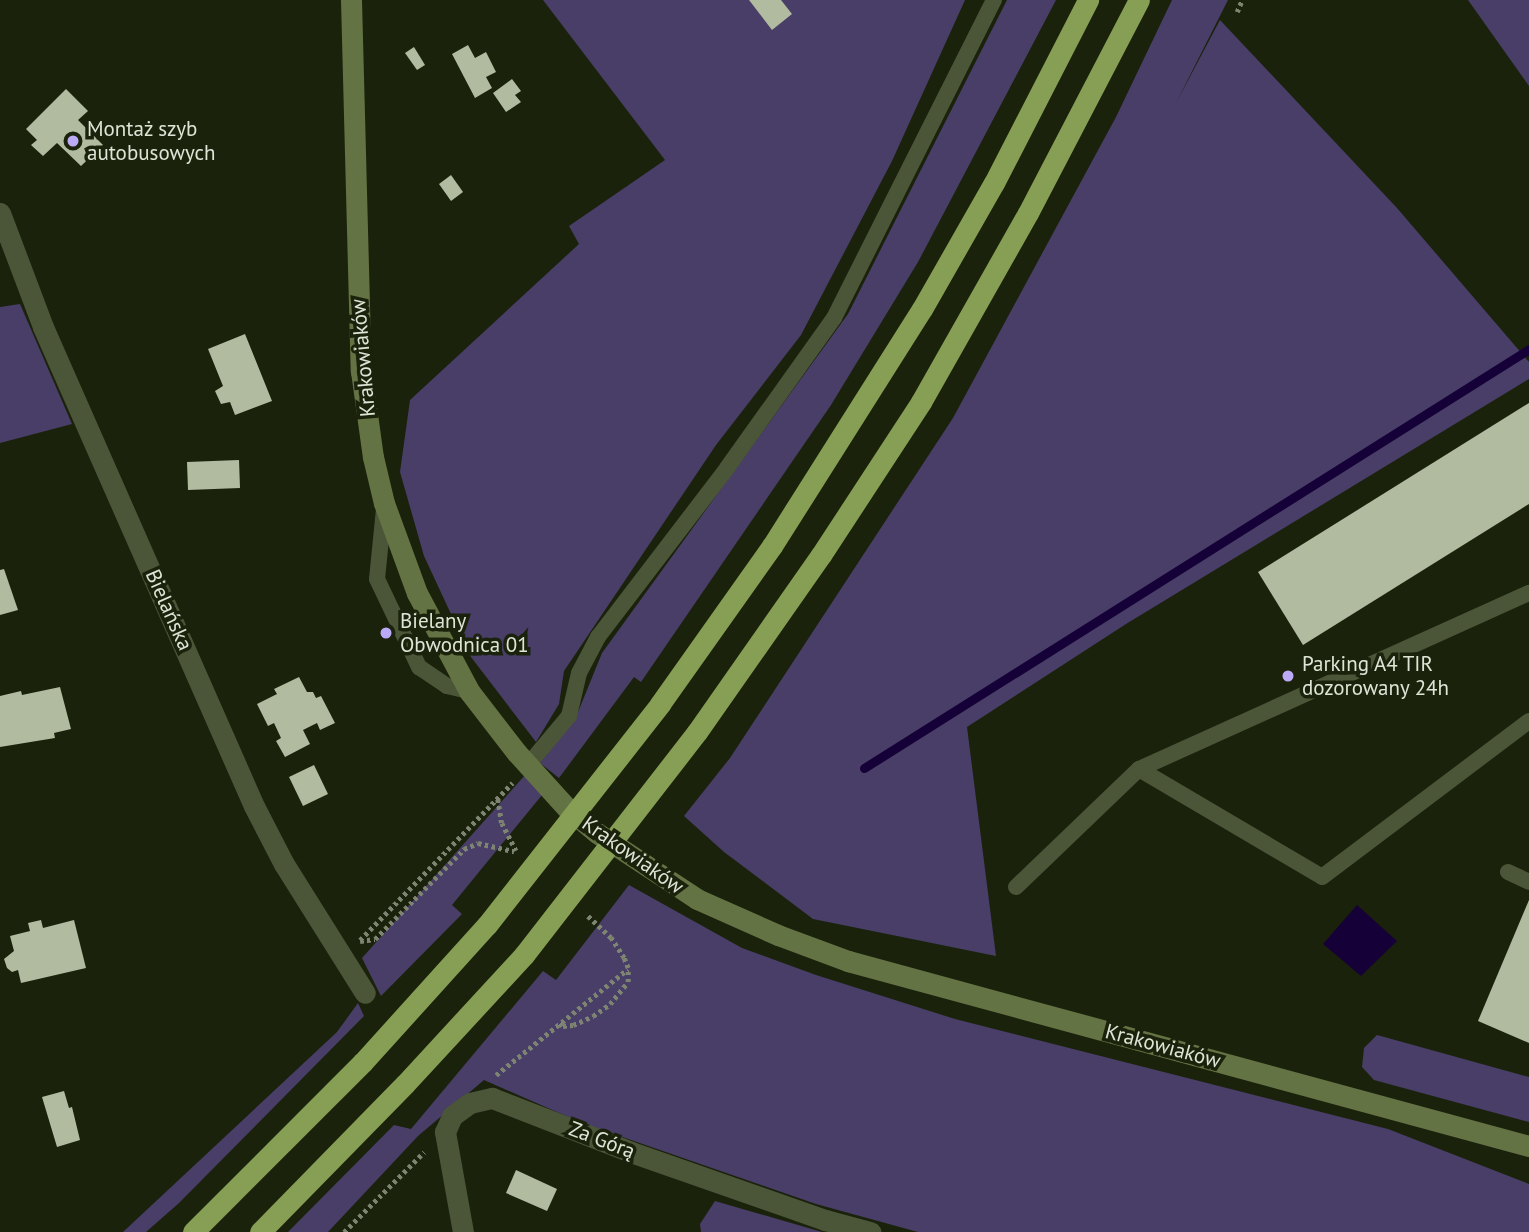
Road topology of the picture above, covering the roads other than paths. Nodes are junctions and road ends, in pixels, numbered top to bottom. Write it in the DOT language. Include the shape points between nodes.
graph roads {
  1 [pos="351,0"];
  2 [pos="994,0"];
  3 [pos="1088,0"];
  4 [pos="1139,0"];
  5 [pos="0,214"];
  6 [pos="384,503"];
  7 [pos="1529,593"];
  8 [pos="469,691"];
  9 [pos="1529,721"];
  10 [pos="528,765"];
  11 [pos="1139,769"];
  12 [pos="1508,872"];
  13 [pos="1529,882"];
  14 [pos="1016,887"];
  15 [pos="365,993"];
  16 [pos="1529,1146"];
  17 [pos="193,1232"];
  18 [pos="260,1232"];
  19 [pos="463,1232"];
  20 [pos="870,1232"];
  1 -- 6 [label="main road, Krakowiaków" via="361,371"];
  2 -- 10 [label="lane" via="834,318 598,637 579,673 569,716"];
  3 -- 17 [label="highway, bridge" via="994,183 916,321 772,546 660,704 488,925 363,1062"];
  4 -- 18 [label="highway, bridge" via="1028,213 921,402 698,732 524,955 397,1094"];
  5 -- 15 [label="street, Bielańska" via="43,327 254,806 284,864"];
  6 -- 8 [label="main road, Krakowiaków" via="417,593"];
  6 -- 8 [label="lane" via="377,579 419,667 447,686"];
  7 -- 11 [label="lane"];
  8 -- 10 [label="main road, Krakowiaków"];
  9 -- 11 [label="lane" via="1322,877"];
  10 -- 16 [label="main road, Krakowiaków" via="597,833 697,899 778,935 888,973"];
  11 -- 14 [label="lane"];
  12 -- 13 [label="lane"];
  19 -- 20 [label="street, Za Górą" via="445,1132 452,1116 470,1103 492,1098 631,1152"];
}
